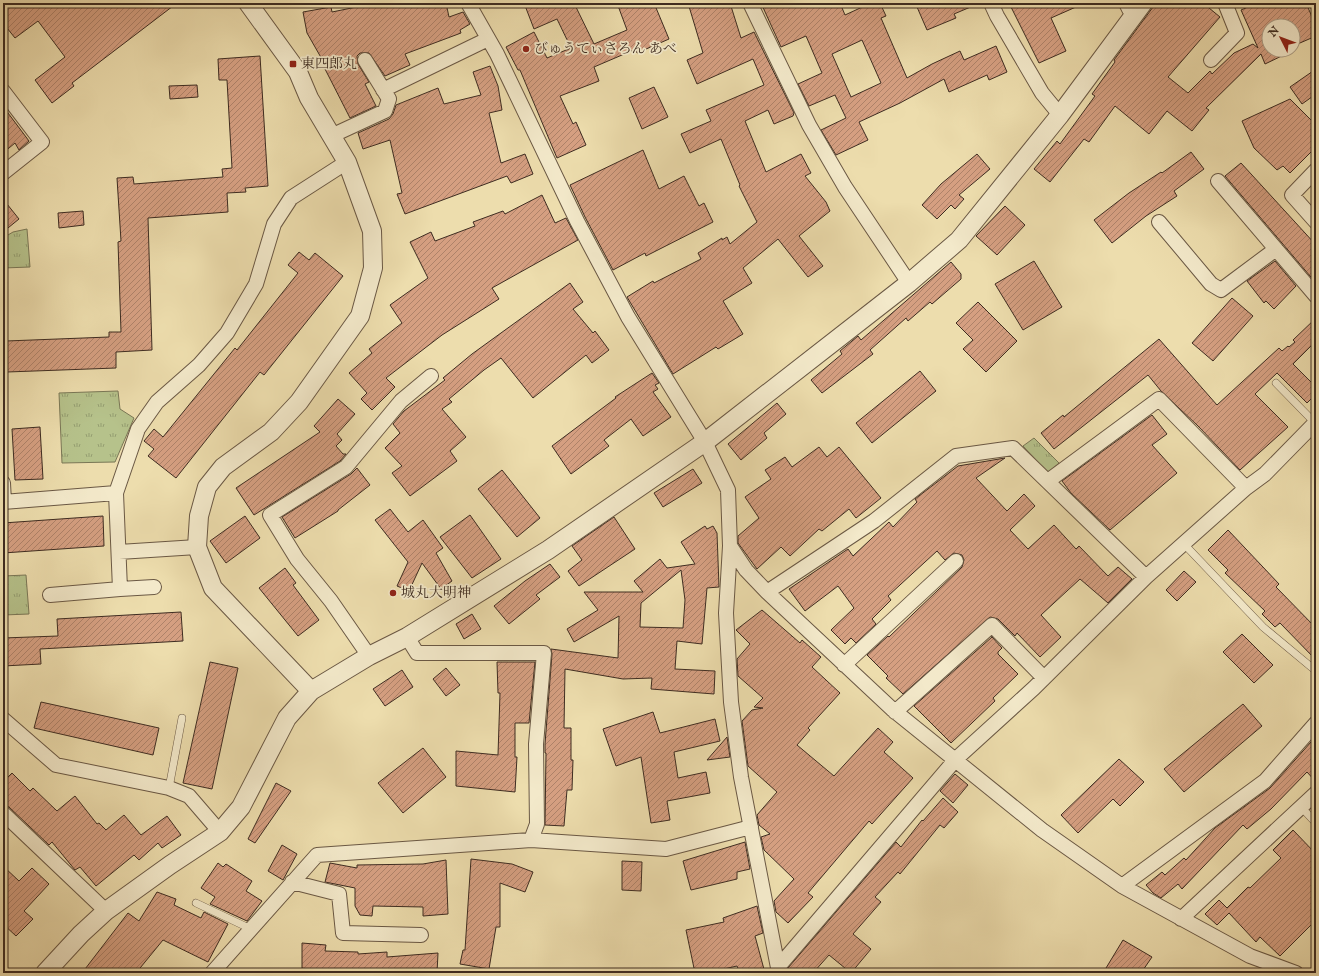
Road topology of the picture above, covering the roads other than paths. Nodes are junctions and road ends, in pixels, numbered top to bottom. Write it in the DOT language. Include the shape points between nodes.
graph roads {
  1 [pos="248,3"];
  2 [pos="468,3"];
  3 [pos="750,3"];
  4 [pos="991,3"];
  5 [pos="1225,3"];
  6 [pos="1135,7"];
  7 [pos="488,39"];
  8 [pos="365,60"];
  9 [pos="1211,60"];
  10 [pos="383,90"];
  11 [pos="3,91"];
  12 [pos="1060,115"];
  13 [pos="331,136"];
  14 [pos="347,162"];
  15 [pos="1316,170"];
  16 [pos="3,173"];
  17 [pos="1218,181"];
  18 [pos="1159,222"];
  19 [pos="1316,222"];
  20 [pos="1276,249"];
  21 [pos="908,283"];
  22 [pos="1316,296"];
  23 [pos="431,376"];
  24 [pos="1276,383"];
  25 [pos="1315,423"];
  26 [pos="705,442"];
  27 [pos="1048,481"];
  28 [pos="3,483"];
  29 [pos="1246,488"];
  30 [pos="116,493"];
  31 [pos="4,502"];
  32 [pos="1184,544"];
  33 [pos="730,546"];
  34 [pos="197,547"];
  35 [pos="119,552"];
  36 [pos="956,561"];
  37 [pos="1146,577"];
  38 [pos="154,587"];
  39 [pos="120,589"];
  40 [pos="767,592"];
  41 [pos="50,595"];
  42 [pos="407,638"];
  43 [pos="369,656"];
  44 [pos="844,665"];
  45 [pos="1316,670"];
  46 [pos="1044,678"];
  47 [pos="310,691"];
  48 [pos="895,712"];
  49 [pos="182,718"];
  50 [pos="3,719"];
  51 [pos="1316,723"];
  52 [pos="956,759"];
  53 [pos="169,788"];
  54 [pos="1316,793"];
  55 [pos="1301,807"];
  56 [pos="3,813"];
  57 [pos="1316,823"];
  58 [pos="751,827"];
  59 [pos="220,832"];
  60 [pos="531,840"];
  61 [pos="292,882"];
  62 [pos="1122,886"];
  63 [pos="196,903"];
  64 [pos="106,911"];
  65 [pos="1181,919"];
  66 [pos="251,929"];
  67 [pos="420,935"];
  68 [pos="779,970"];
  69 [pos="45,973"];
  70 [pos="212,973"];
  71 [pos="1296,973"];
  1 -- 13 [label="street" via="298,72 309,98"];
  2 -- 7 [label="street"];
  3 -- 21 [label="street" via="809,125"];
  4 -- 12 [label="street" via="996,16 1042,93"];
  5 -- 9 [label="street" via="1237,33"];
  6 -- 12 [label="street"];
  7 -- 10 [label="street"];
  7 -- 26 [label="street" via="577,221 628,317"];
  8 -- 10 [label="street"];
  10 -- 13 [label="street" via="389,99 385,111"];
  11 -- 16 [label="street" via="42,142"];
  12 -- 21 [label="street" via="959,240"];
  13 -- 14 [label="street"];
  14 -- 30 [label="street" via="291,198 274,224 256,284 227,333 199,366 157,402 138,429"];
  14 -- 34 [label="street" via="372,231 373,268 360,316 299,402 271,432 223,467 207,487 199,516"];
  15 -- 19 [label="street" via="1292,195"];
  17 -- 20 [label="street"];
  18 -- 20 [label="street" via="1211,284 1220,290"];
  20 -- 22 [label="street"];
  21 -- 26 [label="street"];
  23 -- 43 [label="street" via="400,401 346,467 270,515 297,559 331,601"];
  24 -- 25 [label="lane"];
  25 -- 29 [label="street" via="1265,474"];
  26 -- 33 [label="street" via="728,490"];
  26 -- 42 [label="street" via="548,550"];
  27 -- 29 [label="street" via="1159,399"];
  27 -- 37 [label="street"];
  27 -- 40 [label="street" via="1013,448 956,456 874,521"];
  28 -- 31 [label="street"];
  29 -- 32 [label="street"];
  30 -- 31 [label="street"];
  30 -- 35 [label="street"];
  32 -- 37 [label="street"];
  32 -- 45 [label="lane" via="1263,627"];
  33 -- 40 [label="street" via="746,570"];
  33 -- 58 [label="street" via="726,613 731,702"];
  34 -- 35 [label="street"];
  34 -- 47 [label="street" via="213,588"];
  35 -- 39 [label="street"];
  36 -- 44 [label="street"];
  37 -- 46 [label="street"];
  38 -- 39 [label="street"];
  39 -- 41 [label="street"];
  40 -- 44 [label="street"];
  42 -- 43 [label="street"];
  42 -- 60 [label="street" via="417,653 544,653 536,744 536,824"];
  43 -- 47 [label="street"];
  44 -- 48 [label="street"];
  46 -- 48 [label="street" via="992,625"];
  46 -- 52 [label="street"];
  47 -- 59 [label="street" via="286,718 241,807"];
  48 -- 52 [label="street"];
  49 -- 53 [label="lane"];
  50 -- 53 [label="street" via="56,765"];
  51 -- 62 [label="street" via="1265,781"];
  52 -- 62 [label="street" via="1042,830"];
  52 -- 68 [label="street"];
  53 -- 59 [label="street" via="189,796"];
  54 -- 55 [label="street"];
  55 -- 57 [label="lane"];
  55 -- 65 [label="street"];
  56 -- 64 [label="street"];
  58 -- 60 [label="street" via="666,849"];
  58 -- 68 [label="street"];
  59 -- 64 [label="street"];
  60 -- 61 [label="street" via="317,855"];
  61 -- 66 [label="street"];
  61 -- 67 [label="street" via="339,894 344,933"];
  62 -- 65 [label="street"];
  63 -- 66 [label="lane"];
  64 -- 69 [label="street"];
  65 -- 71 [label="street" via="1250,956"];
  66 -- 70 [label="street"];
}
